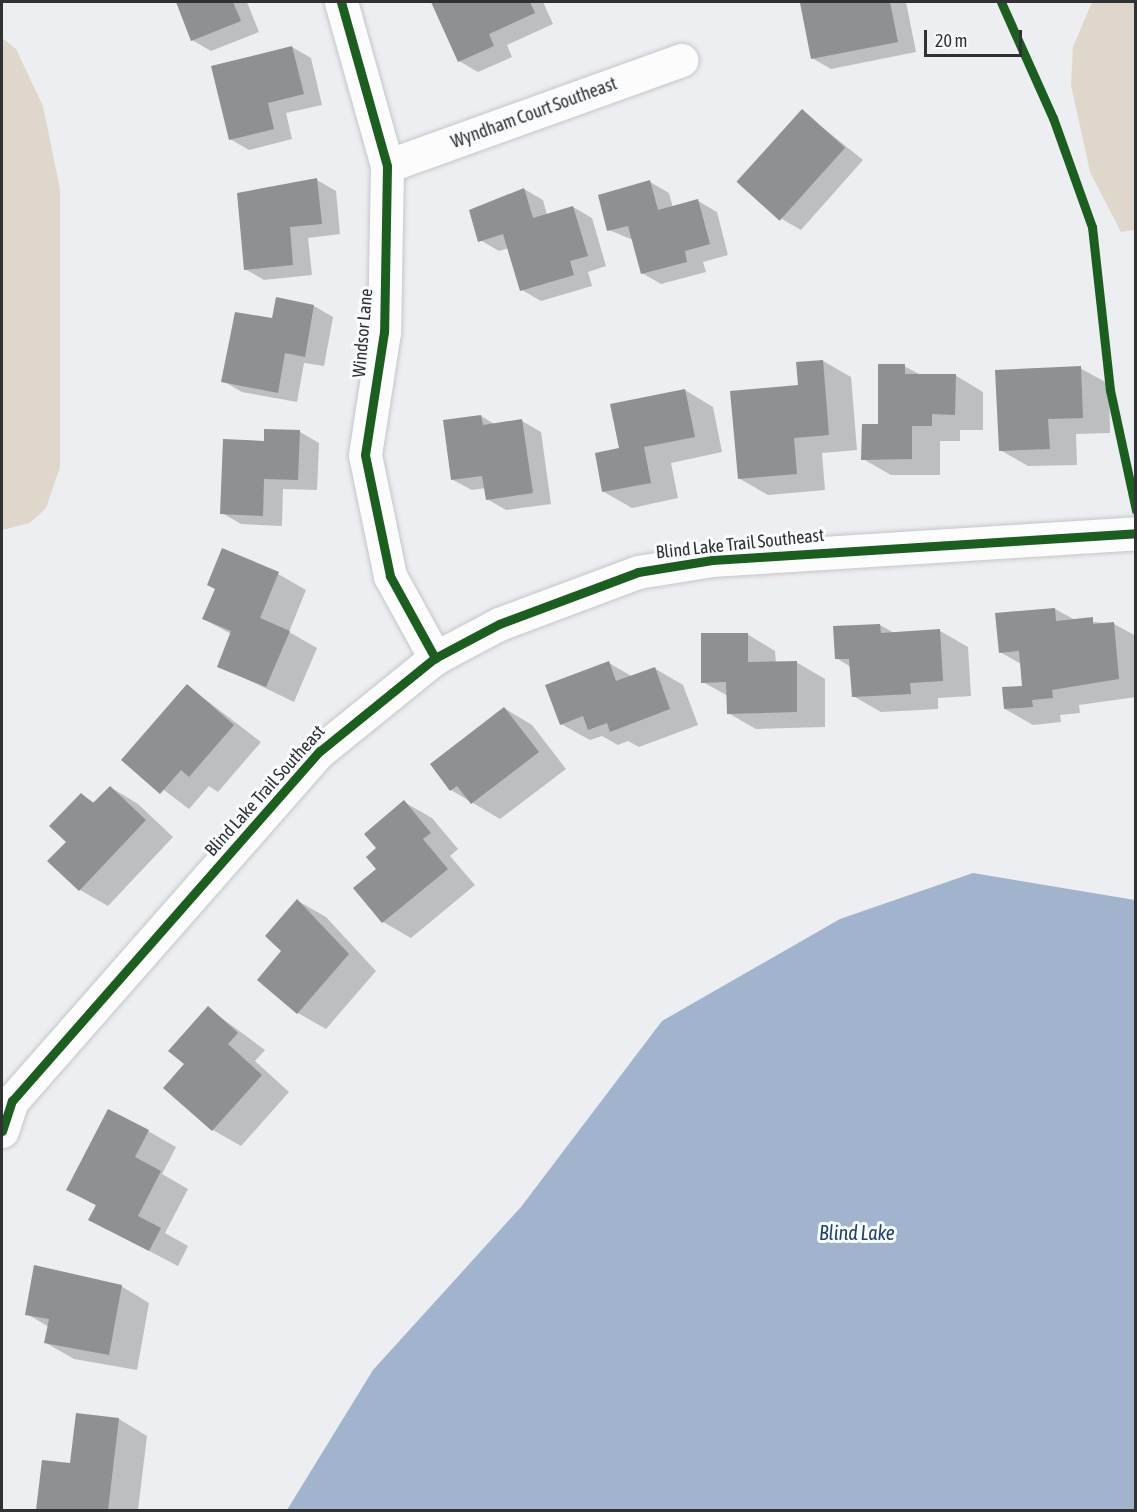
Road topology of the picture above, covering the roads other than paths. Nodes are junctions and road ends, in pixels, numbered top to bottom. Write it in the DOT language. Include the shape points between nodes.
graph roads {
  1 [pos="342,2"];
  2 [pos="681,60"];
  3 [pos="387,166"];
  4 [pos="1136,533"];
  5 [pos="435,658"];
  6 [pos="2,1131"];
  1 -- 3 [label="street, Windsor Lane"];
  2 -- 3 [label="street, Wyndham Court Southeast"];
  3 -- 5 [label="street, Windsor Lane" via="384,332 365,455 390,576"];
  4 -- 5 [label="street, Blind Lake Trail Southeast" via="779,553 649,570 568,595"];
  5 -- 6 [label="street, Blind Lake Trail Southeast" via="320,751 12,1101"];
}
